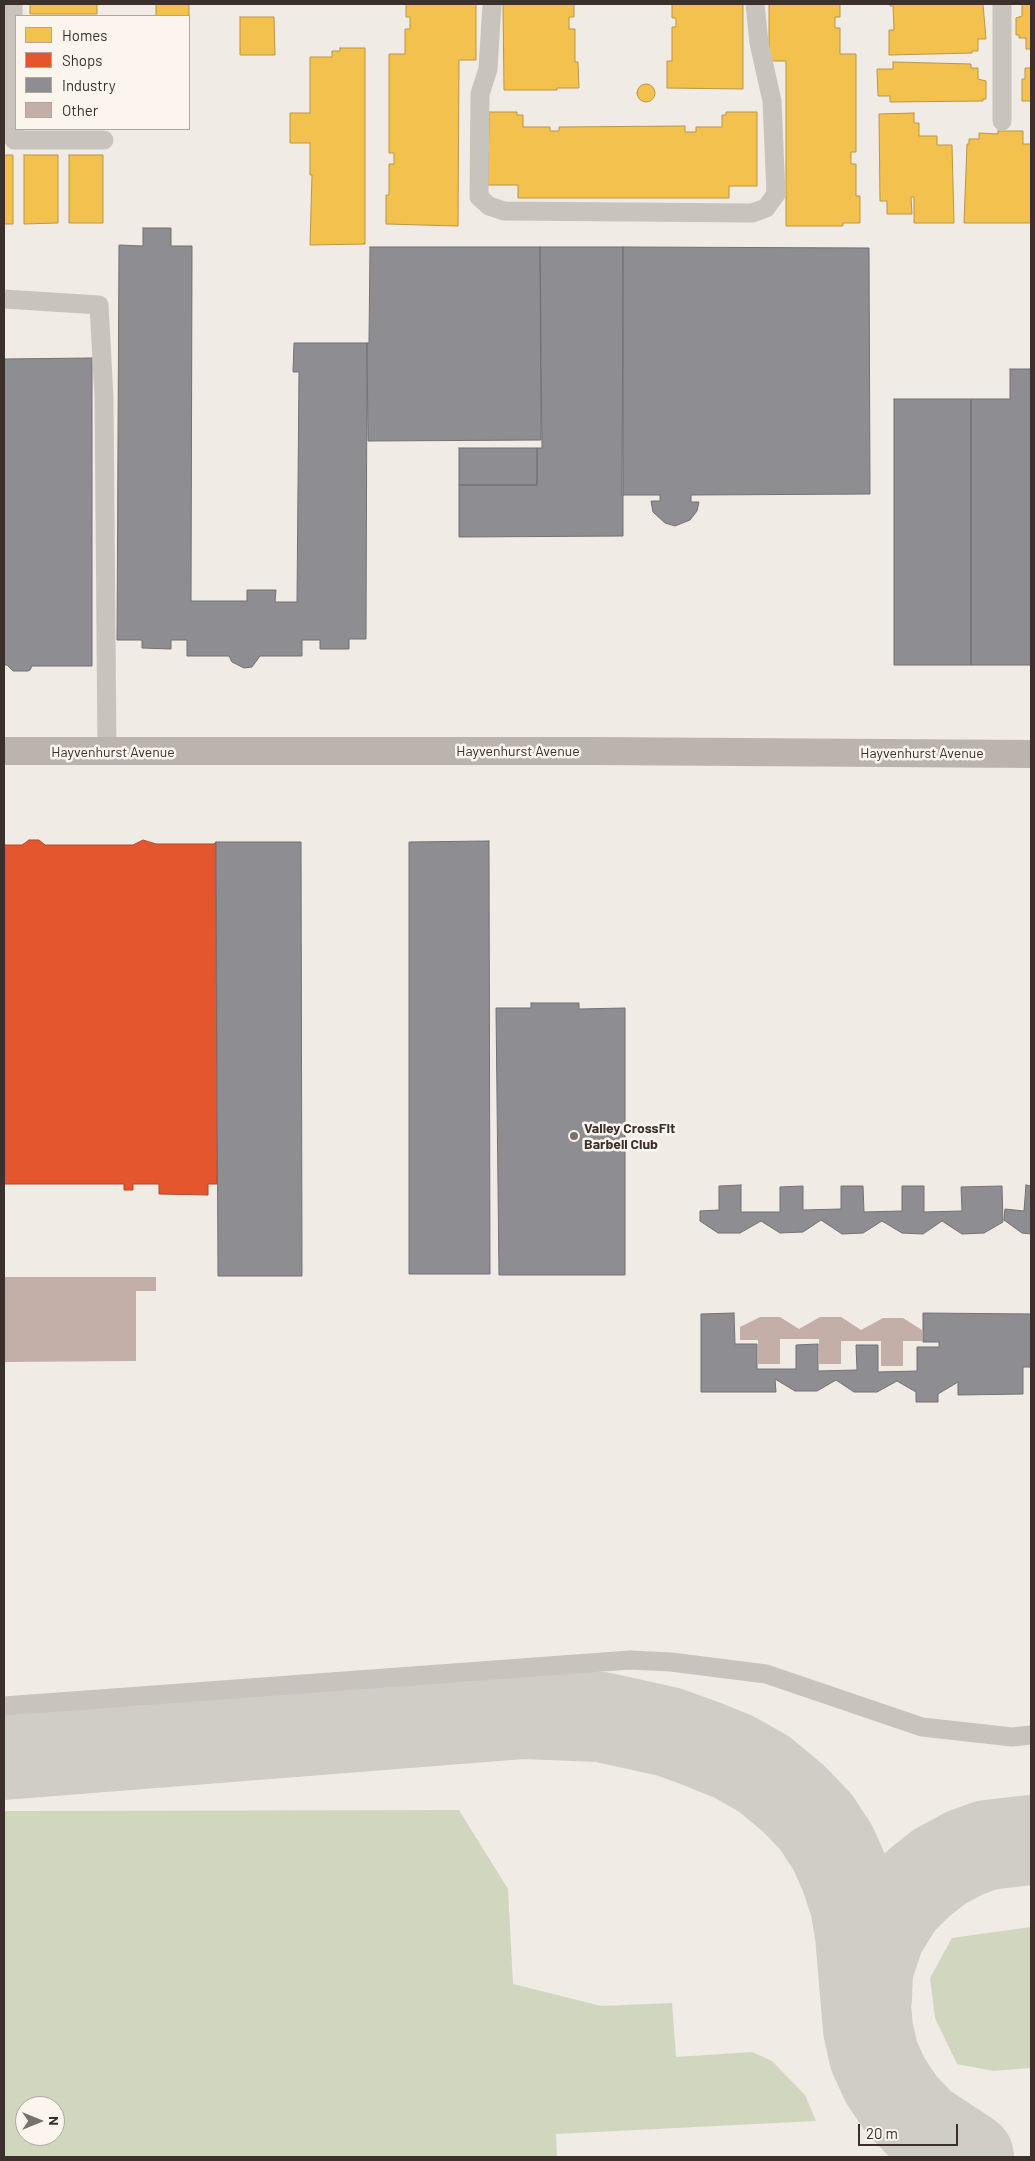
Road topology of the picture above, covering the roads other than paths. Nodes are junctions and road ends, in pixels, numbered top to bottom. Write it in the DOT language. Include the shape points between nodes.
graph roads {
  1 [pos="13,4"];
  2 [pos="492,4"];
  3 [pos="755,4"];
  4 [pos="1002,4"];
  5 [pos="1002,121"];
  6 [pos="9,140"];
  7 [pos="104,140"];
  8 [pos="4,299"];
  9 [pos="4,751"];
  10 [pos="107,752"];
  11 [pos="1031,754"];
  12 [pos="4,1706"];
  13 [pos="1031,1735"];
  1 -- 6 [label="lane"];
  2 -- 3 [label="lane" via="488,68 480,94 479,197 489,206 504,211 752,213 766,208 776,194 772,101 759,43"];
  4 -- 5 [label="lane"];
  6 -- 7 [label="lane"];
  8 -- 10 [label="lane" via="99,305 104,397"];
  9 -- 10 [label="main road, Hayvenhurst Avenue"];
  10 -- 11 [label="main road, Hayvenhurst Avenue"];
  12 -- 13 [label="lane" via="630,1660 766,1674 922,1727 1012,1737"];
}
